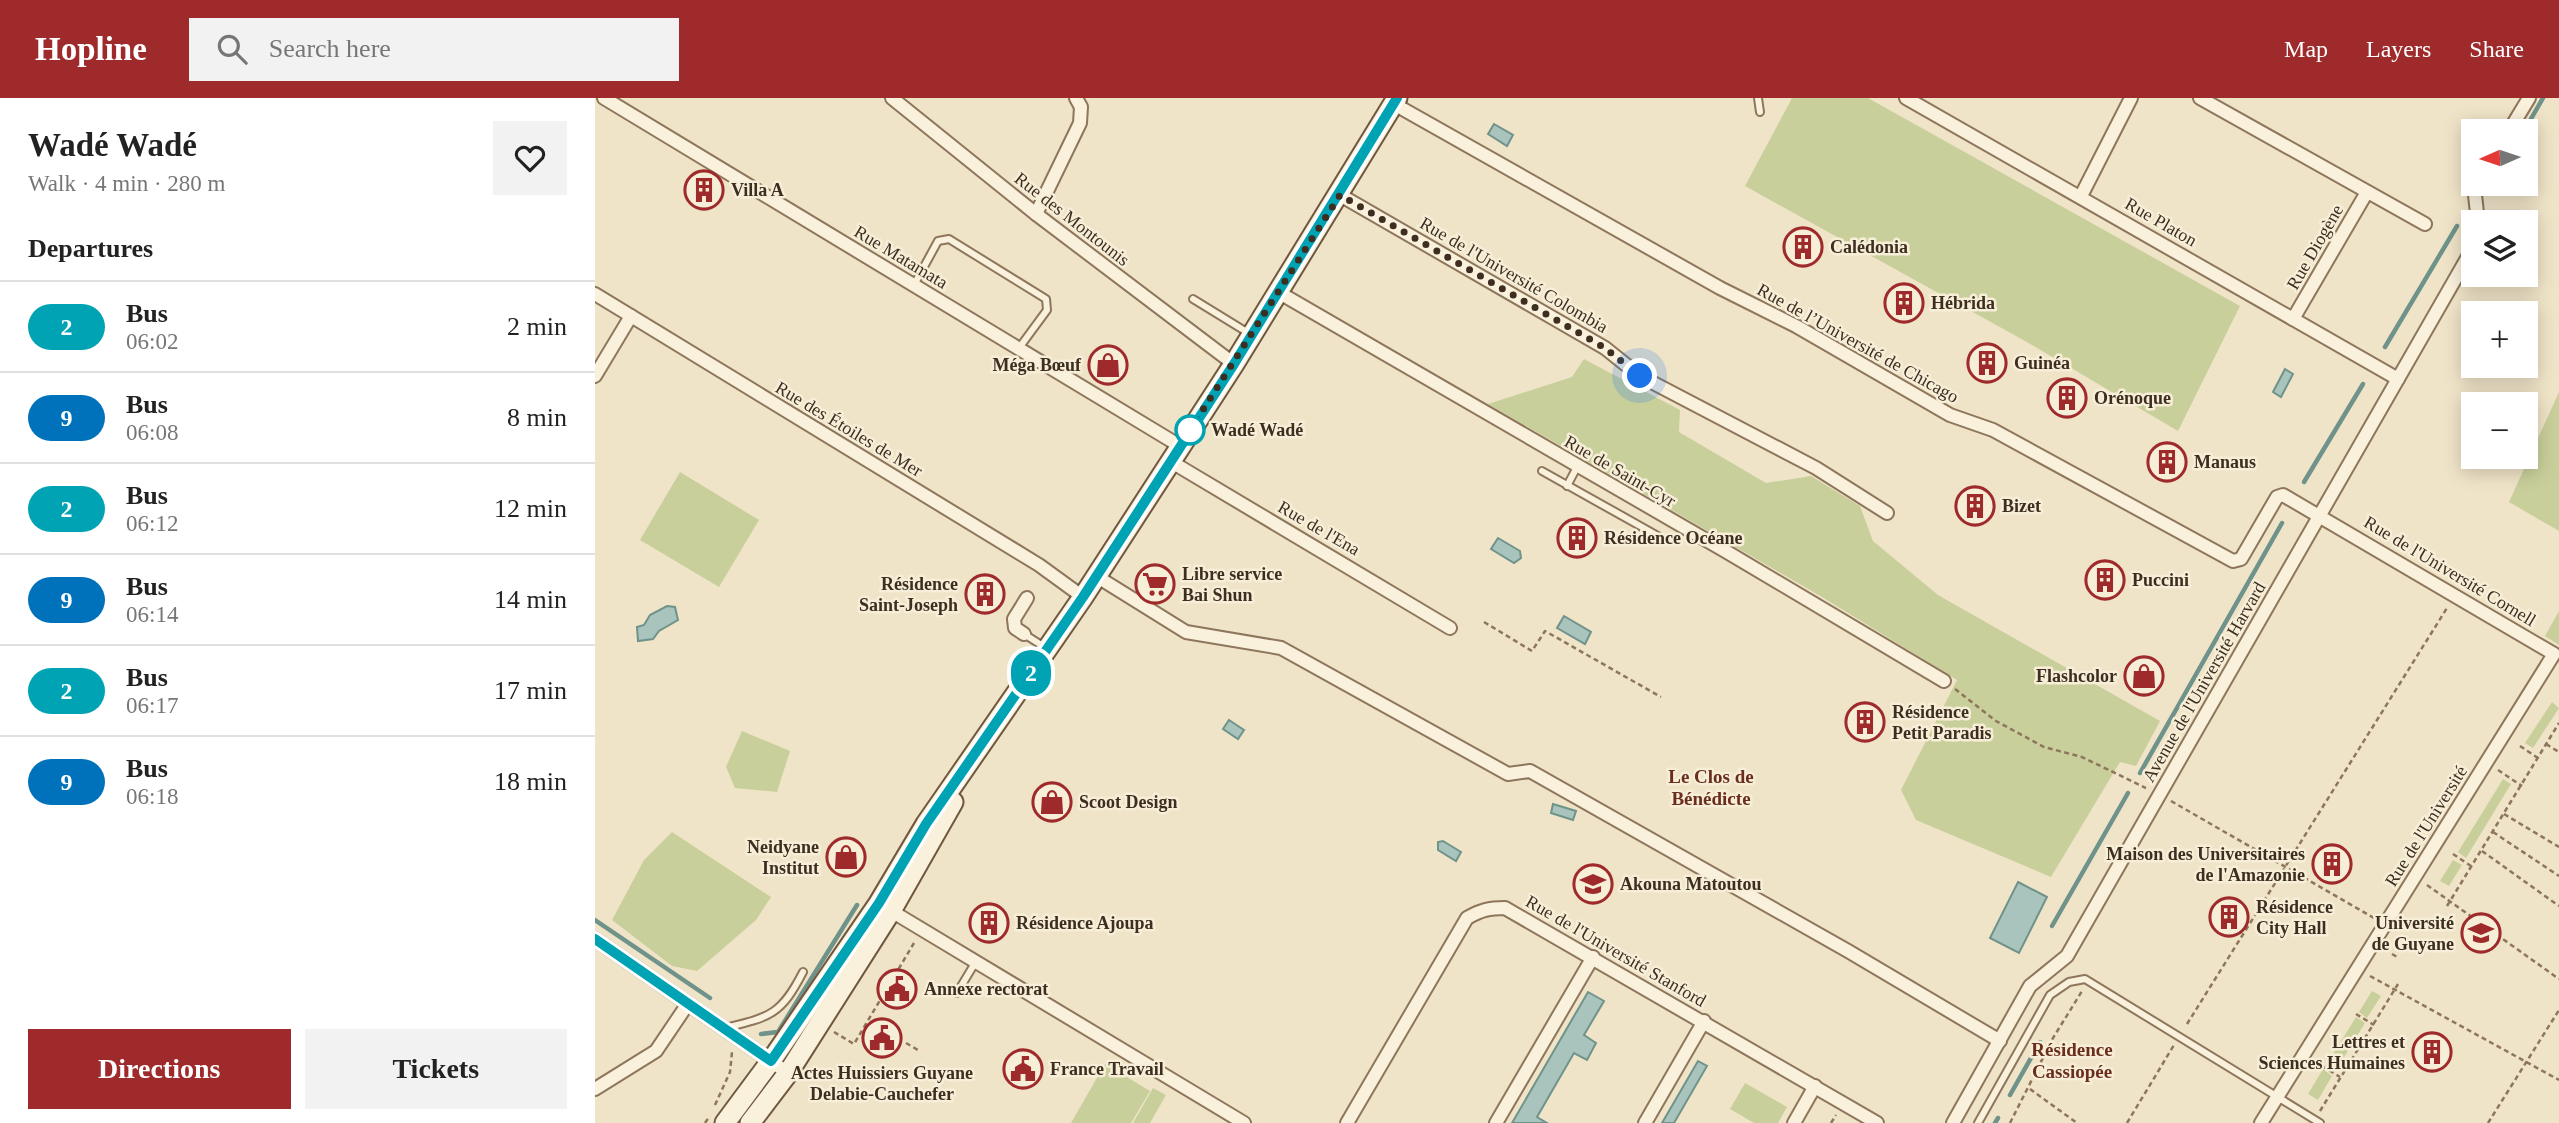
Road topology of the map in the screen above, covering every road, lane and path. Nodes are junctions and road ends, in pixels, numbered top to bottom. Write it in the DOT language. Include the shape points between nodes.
graph roads {
  1 [pos="604,98"];
  2 [pos="892,98"];
  3 [pos="1076,98"];
  4 [pos="1758,98"];
  5 [pos="1906,98"];
  6 [pos="2131,98"];
  7 [pos="2200,98"];
  8 [pos="2529,98"];
  9 [pos="1395,101"];
  10 [pos="1760,112"];
  11 [pos="2516,119"];
  12 [pos="2367,192"];
  13 [pos="1340,195"];
  14 [pos="2081,196"];
  15 [pos="1036,214"];
  16 [pos="2424,224"];
  17 [pos="2461,269"];
  18 [pos="914,285"];
  19 [pos="1278,292"];
  20 [pos="595,295"];
  21 [pos="1193,299"];
  22 [pos="631,316"];
  23 [pos="2293,319"];
  24 [pos="1252,335"];
  25 [pos="1019,348"];
  26 [pos="1234,364"];
  27 [pos="595,376"];
  28 [pos="2398,379"];
  29 [pos="1175,453"];
  30 [pos="1577,467"];
  31 [pos="1542,471"];
  32 [pos="1567,486"];
  33 [pos="1887,513"];
  34 [pos="2322,516"];
  35 [pos="1658,536"];
  36 [pos="1096,576"];
  37 [pos="1083,597"];
  38 [pos="1027,598"];
  39 [pos="2449,605"];
  40 [pos="1484,622"];
  41 [pos="1450,628"];
  42 [pos="1024,634"];
  43 [pos="1047,649"];
  44 [pos="2556,656"];
  45 [pos="1944,681"];
  46 [pos="1661,697"];
  47 [pos="2559,723"];
  48 [pos="2546,744"];
  49 [pos="2520,747"];
  50 [pos="2559,752"];
  51 [pos="2538,758"];
  52 [pos="2493,767"];
  53 [pos="2522,786"];
  54 [pos="2146,788"];
  55 [pos="2159,794"];
  56 [pos="2504,814"];
  57 [pos="2493,832"];
  58 [pos="2559,847"];
  59 [pos="2481,851"];
  60 [pos="2453,854"];
  61 [pos="2286,867"];
  62 [pos="2472,867"];
  63 [pos="2559,876"];
  64 [pos="2421,881"];
  65 [pos="2450,901"];
  66 [pos="2559,905"];
  67 [pos="2447,906"];
  68 [pos="885,907"];
  69 [pos="2377,920"];
  70 [pos="595,939"];
  71 [pos="913,943"];
  72 [pos="2392,954"];
  73 [pos="1593,957"];
  74 [pos="2399,958"];
  75 [pos="975,962"];
  76 [pos="803,972"];
  77 [pos="2364,973"];
  78 [pos="2559,979"];
  79 [pos="2398,984"];
  80 [pos="2084,987"];
  81 [pos="2394,991"];
  82 [pos="957,993"];
  83 [pos="687,1005"];
  84 [pos="2559,1010"];
  85 [pos="2355,1014"];
  86 [pos="1704,1021"];
  87 [pos="2187,1024"];
  88 [pos="2374,1025"];
  89 [pos="832,1031"];
  90 [pos="728,1032"];
  91 [pos="2000,1041"];
  92 [pos="906,1043"];
  93 [pos="2174,1045"];
  94 [pos="918,1050"];
  95 [pos="771,1061"];
  96 [pos="2526,1063"];
  97 [pos="2322,1066"];
  98 [pos="788,1073"];
  99 [pos="2341,1078"];
  100 [pos="2559,1080"];
  101 [pos="1815,1086"];
  102 [pos="595,1089"];
  103 [pos="2030,1089"];
  104 [pos="2278,1097"];
  105 [pos="2320,1111"];
  106 [pos="1838,1112"];
  107 [pos="705,1123"];
  108 [pos="725,1123"];
  109 [pos="750,1123"];
  110 [pos="1244,1123"];
  111 [pos="1347,1123"];
  112 [pos="1496,1123"];
  113 [pos="1645,1123"];
  114 [pos="1794,1123"];
  115 [pos="1831,1123"];
  116 [pos="1877,1123"];
  117 [pos="1953,1123"];
  118 [pos="1978,1123"];
  119 [pos="2010,1123"];
  120 [pos="2077,1123"];
  121 [pos="2127,1123"];
  122 [pos="2262,1123"];
  123 [pos="2320,1123"];
  124 [pos="2489,1123"];
  1 -- 18 [label="street, Rue Matamata"];
  2 -- 15 [label="street, Rue des Montounis"];
  3 -- 15 [label="street" via="1081,107 1080,123"];
  4 -- 10 [label="lane"];
  5 -- 14 [label="street, Rue Platon"];
  6 -- 14 [label="street"];
  7 -- 12 [label="street"];
  8 -- 11 [label="street"];
  9 -- 13 [label="main road"];
  9 -- 34 [label="street, Rue de l’Université de Chicago" via="1950,415 1993,430 2233,561 2242,559 2277,496"];
  12 -- 16 [label="street"];
  12 -- 23 [label="street, Rue Diogène"];
  13 -- 19 [label="main road"];
  13 -- 33 [label="street, Rue de l'Université Colombia" via="1605,348 1640,376 1816,468"];
  14 -- 23 [label="street, Rue Platon"];
  15 -- 26 [label="street, Rue des Montounis"];
  17 -- 28 [label="street, Avenue de l'Université Harvard"];
  18 -- 25 [label="street, Rue Matamata"];
  18 -- 25 [label="lane" via="938,241 949,239 1046,299 1048,310"];
  19 -- 24 [label="main road"];
  19 -- 30 [label="street, Rue de Saint-Cyr"];
  20 -- 22 [label="street, Rue des Étoiles de Mer"];
  21 -- 24 [label="lane"];
  22 -- 27 [label="street"];
  22 -- 37 [label="street, Rue des Étoiles de Mer" via="1039,565"];
  23 -- 28 [label="street, Rue Platon"];
  24 -- 26 [label="main road"];
  25 -- 29 [label="street, Rue Matamata"];
  26 -- 29 [label="main road"];
  28 -- 34 [label="street, Avenue de l'Université Harvard"];
  29 -- 36 [label="main road"];
  29 -- 41 [label="street, Rue de l'Ena"];
  30 -- 32 [label="lane"];
  30 -- 45 [label="street, Rue de Saint-Cyr"];
  31 -- 32 [label="lane"];
  32 -- 35 [label="lane"];
  34 -- 44 [label="street, Rue de l'Université Cornell"];
  34 -- 55 [label="street, Avenue de l'Université Harvard"];
  36 -- 37 [label="main road"];
  36 -- 91 [label="street" via="1186,632 1281,648 1509,774 1530,771"];
  37 -- 43 [label="main road"];
  38 -- 42 [label="street" via="1014,619 1015,628"];
  39 -- 61 [label="path"];
  40 -- 46 [label="path" via="1532,651 1545,631"];
  42 -- 43 [label="lane"];
  43 -- 68 [label="main road" via="967,769 947,815"];
  44 -- 104 [label="street, Rue de l'Université"];
  45 -- 54 [label="path" via="1996,721 2044,747 2083,757"];
  47 -- 48 [label="path"];
  48 -- 50 [label="path"];
  48 -- 51 [label="path"];
  49 -- 51 [label="path"];
  51 -- 53 [label="path"];
  52 -- 53 [label="path"];
  53 -- 56 [label="path"];
  55 -- 61 [label="path"];
  55 -- 91 [label="street, Avenue de l'Université Harvard" via="2067,956 2030,986"];
  56 -- 57 [label="path"];
  56 -- 58 [label="path"];
  57 -- 59 [label="path"];
  57 -- 63 [label="path"];
  59 -- 62 [label="path"];
  59 -- 66 [label="path"];
  60 -- 62 [label="path"];
  61 -- 69 [label="path"];
  61 -- 87 [label="path"];
  62 -- 65 [label="path"];
  64 -- 65 [label="path"];
  65 -- 67 [label="path"];
  65 -- 78 [label="path"];
  68 -- 75 [label="street"];
  68 -- 95 [label="main road"];
  68 -- 98 [label="main road"];
  70 -- 83 [label="street"];
  71 -- 89 [label="path" via="854,1044"];
  72 -- 74 [label="path"];
  73 -- 86 [label="street, Rue de l'Université Stanford"];
  73 -- 111 [label="street, Rue de l'Université Stanford" via="1505,908 1484,908 1467,918"];
  73 -- 112 [label="street"];
  75 -- 82 [label="lane"];
  75 -- 110 [label="street"];
  76 -- 90 [label="lane" via="783,1006"];
  77 -- 81 [label="path"];
  79 -- 81 [label="path"];
  80 -- 103 [label="path" via="2053,1038"];
  81 -- 88 [label="path"];
  81 -- 96 [label="path"];
  83 -- 90 [label="street"];
  83 -- 102 [label="street" via="656,1051"];
  84 -- 96 [label="path"];
  85 -- 88 [label="path"];
  86 -- 101 [label="street, Rue de l'Université Stanford"];
  86 -- 113 [label="street"];
  88 -- 99 [label="path"];
  90 -- 95 [label="street"];
  90 -- 107 [label="path" via="730,1072"];
  91 -- 117 [label="street, Avenue de l'Université Harvard"];
  92 -- 94 [label="path"];
  93 -- 121 [label="path"];
  95 -- 98 [label="street"];
  95 -- 108 [label="main road"];
  96 -- 100 [label="path"];
  96 -- 124 [label="path"];
  97 -- 99 [label="path"];
  98 -- 109 [label="main road"];
  99 -- 105 [label="path"];
  101 -- 114 [label="street"];
  101 -- 116 [label="street, Rue de l'Université Stanford"];
  103 -- 119 [label="path"];
  103 -- 120 [label="path"];
  104 -- 118 [label="lane" via="2085,979 2069,982 2050,995"];
  104 -- 122 [label="street, Rue de l'Université"];
  104 -- 123 [label="lane"];
  106 -- 115 [label="path"];
}
